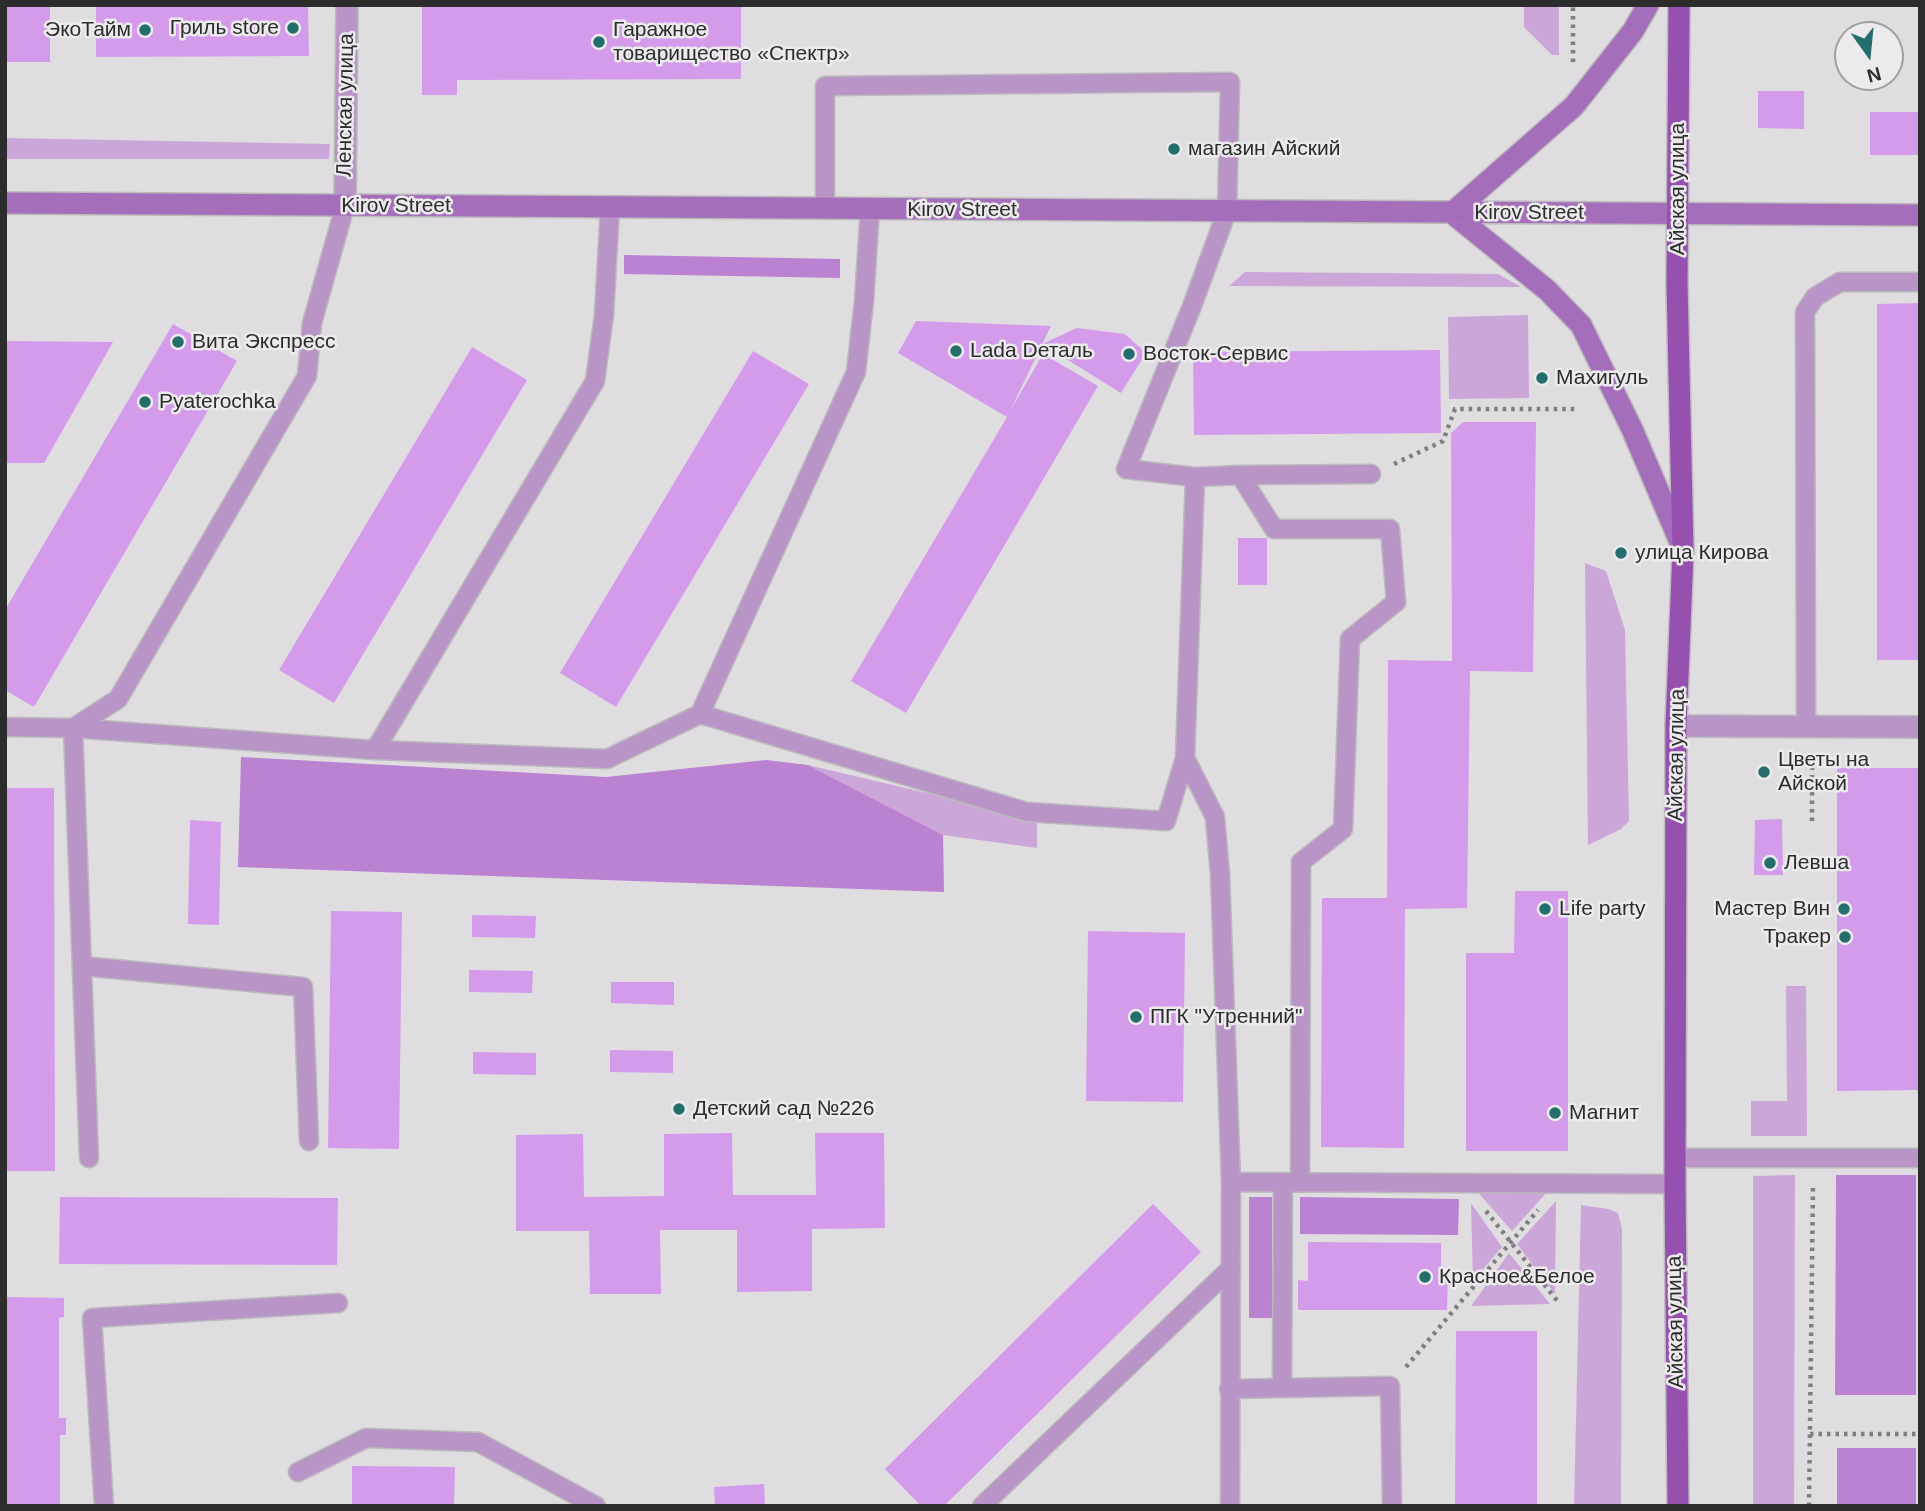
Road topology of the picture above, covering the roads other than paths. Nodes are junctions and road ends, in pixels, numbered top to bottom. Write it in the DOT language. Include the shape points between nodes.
graph roads {
  1 [pos="347,5"];
  2 [pos="1648,5"];
  3 [pos="1679,5"];
  4 [pos="5,203"];
  5 [pos="345,206"];
  6 [pos="610,207"];
  7 [pos="825,209"];
  8 [pos="870,209"];
  9 [pos="1227,211"];
  10 [pos="1452,213"];
  11 [pos="1678,214"];
  12 [pos="1920,215"];
  13 [pos="1920,282"];
  14 [pos="1371,474"];
  15 [pos="1240,475"];
  16 [pos="1195,477"];
  17 [pos="1683,551"];
  18 [pos="699,714"];
  19 [pos="1676,726"];
  20 [pos="1806,726"];
  21 [pos="5,727"];
  22 [pos="1920,727"];
  23 [pos="73,728"];
  24 [pos="375,750"];
  25 [pos="1185,758"];
  26 [pos="82,966"];
  27 [pos="309,1141"];
  28 [pos="1675,1157"];
  29 [pos="1920,1157"];
  30 [pos="89,1158"];
  31 [pos="1231,1182"];
  32 [pos="1292,1182"];
  33 [pos="1675,1184"];
  34 [pos="1231,1268"];
  35 [pos="338,1303"];
  36 [pos="1282,1388"];
  37 [pos="1229,1389"];
  38 [pos="299,1472"];
  39 [pos="104,1506"];
  40 [pos="596,1506"];
  41 [pos="982,1506"];
  42 [pos="1230,1506"];
  43 [pos="1392,1506"];
  44 [pos="1678,1506"];
  1 -- 5 [label="street, Ленская улица"];
  2 -- 10 [label="main road" via="1574,106"];
  3 -- 11 [label="main road, Айская улица"];
  4 -- 5 [label="main road, Kirov Street"];
  5 -- 6 [label="main road, Kirov Street"];
  5 -- 23 [label="lane" via="312,323 307,376 118,699"];
  6 -- 7 [label="main road, Kirov Street"];
  6 -- 24 [label="lane" via="596,381"];
  7 -- 8 [label="main road, Kirov Street"];
  7 -- 9 [label="lane" via="825,86 1230,82"];
  8 -- 9 [label="main road, Kirov Street"];
  8 -- 18 [label="lane" via="856,372"];
  9 -- 10 [label="main road, Kirov Street"];
  9 -- 16 [label="lane" via="1126,469"];
  10 -- 11 [label="main road, Kirov Street"];
  10 -- 17 [label="main road" via="1547,290 1581,325 1632,429"];
  11 -- 12 [label="main road, Kirov Street"];
  11 -- 17 [label="main road, Айская улица"];
  13 -- 20 [label="lane" via="1840,282 1815,297 1805,312"];
  14 -- 15 [label="lane"];
  15 -- 16 [label="lane"];
  15 -- 32 [label="lane" via="1274,529 1390,529 1396,602 1350,639 1343,829 1301,862"];
  16 -- 25 [label="lane"];
  17 -- 19 [label="main road, Айская улица"];
  18 -- 24 [label="lane" via="607,759"];
  18 -- 25 [label="lane" via="1027,812 1166,821"];
  19 -- 20 [label="street"];
  19 -- 28 [label="main road, Айская улица"];
  20 -- 22 [label="street"];
  21 -- 23 [label="lane"];
  23 -- 24 [label="lane"];
  23 -- 26 [label="lane"];
  25 -- 31 [label="lane" via="1215,817"];
  26 -- 27 [label="lane" via="303,987"];
  26 -- 30 [label="lane"];
  28 -- 29 [label="lane"];
  28 -- 33 [label="main road, Айская улица"];
  31 -- 32 [label="lane"];
  31 -- 34 [label="lane"];
  32 -- 33 [label="lane"];
  32 -- 36 [label="lane"];
  33 -- 44 [label="main road, Айская улица"];
  34 -- 37 [label="lane"];
  34 -- 41 [label="lane"];
  35 -- 39 [label="lane" via="92,1318"];
  36 -- 37 [label="lane"];
  36 -- 43 [label="lane" via="1390,1386"];
  37 -- 42 [label="lane"];
  38 -- 40 [label="lane" via="366,1438 478,1442"];
}
